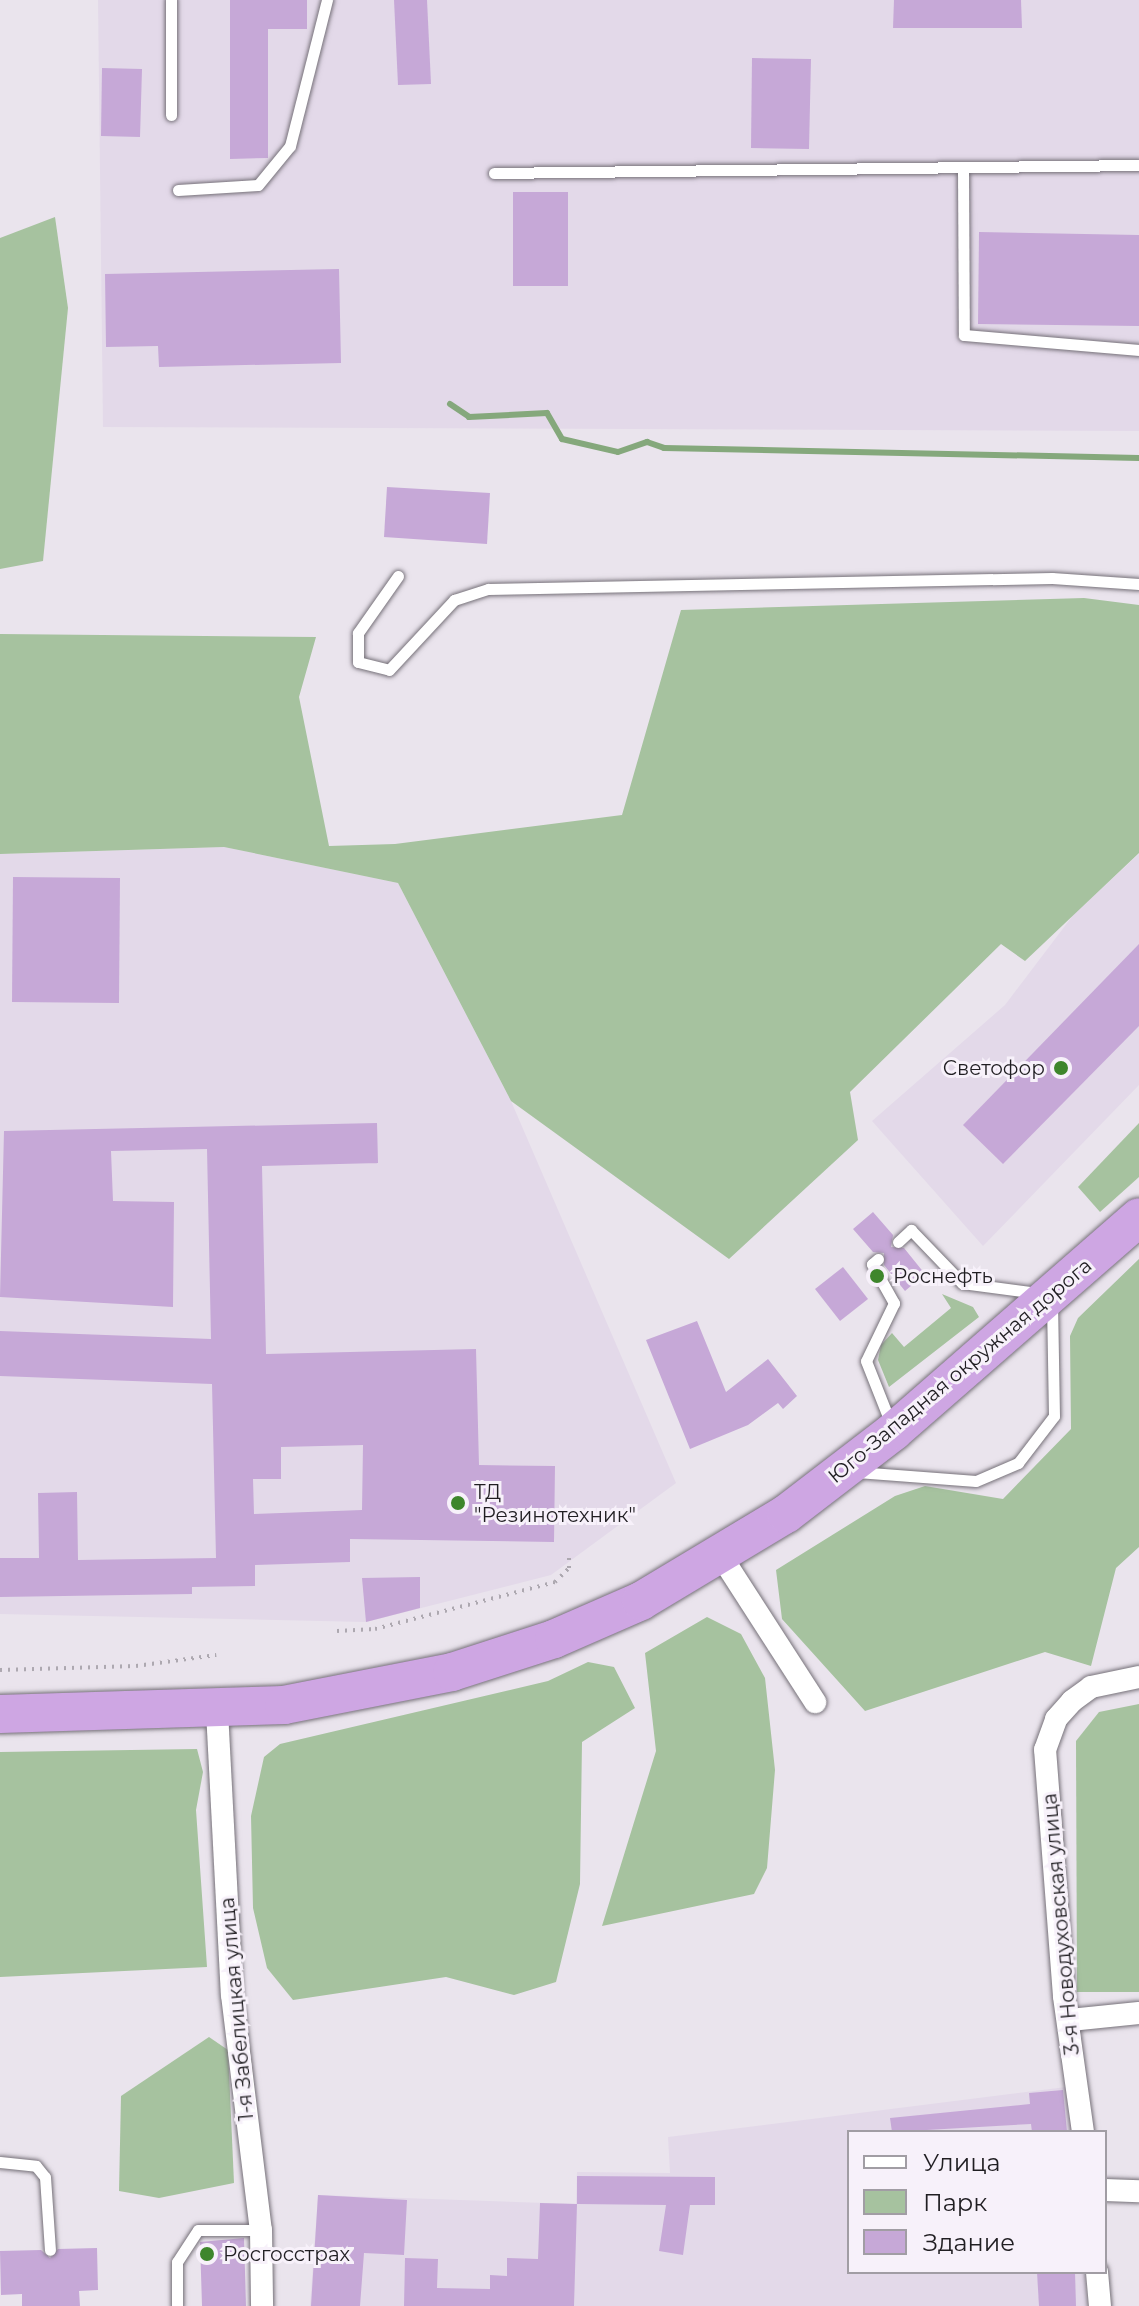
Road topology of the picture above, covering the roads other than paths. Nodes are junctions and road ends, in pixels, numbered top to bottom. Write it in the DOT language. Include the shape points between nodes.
graph roads {
  1 [pos="171,0"];
  2 [pos="327,0"];
  3 [pos="171,115"];
  4 [pos="1139,165"];
  5 [pos="963,169"];
  6 [pos="494,173"];
  7 [pos="178,190"];
  8 [pos="1139,350"];
  9 [pos="398,576"];
  10 [pos="1139,584"];
  11 [pos="1139,1217"];
  12 [pos="898,1242"];
  13 [pos="878,1259"];
  14 [pos="1052,1295"];
  15 [pos="894,1431"];
  16 [pos="844,1471"];
  17 [pos="721,1556"];
  18 [pos="1139,1677"];
  19 [pos="815,1702"];
  20 [pos="217,1711"];
  21 [pos="0,1714"];
  22 [pos="1139,2013"];
  23 [pos="1070,2020"];
  24 [pos="1083,2130"];
  25 [pos="0,2162"];
  26 [pos="1107,2190"];
  27 [pos="1139,2191"];
  28 [pos="261,2230"];
  29 [pos="50,2250"];
  30 [pos="1097,2274"];
  31 [pos="177,2306"];
  32 [pos="262,2306"];
  33 [pos="1100,2306"];
  1 -- 3 [label="lane"];
  2 -- 7 [label="lane" via="290,146 258,185"];
  4 -- 5 [label="lane"];
  5 -- 6 [label="lane"];
  5 -- 8 [label="lane" via="964,335"];
  9 -- 10 [label="lane" via="358,633 358,662 389,670 454,600 488,589 1052,578"];
  11 -- 14 [label="highway, Юго-Западная окружная дорога"];
  12 -- 14 [label="lane" via="911,1230 962,1283"];
  13 -- 15 [label="lane" via="872,1264 894,1303 866,1361"];
  14 -- 15 [label="highway, Юго-Западная окружная дорога"];
  14 -- 16 [label="lane" via="1054,1416 1018,1463 976,1481"];
  15 -- 16 [label="highway, Юго-Западная окружная дорога"];
  16 -- 17 [label="highway, Юго-Западная окружная дорога"];
  17 -- 19 [label="street"];
  17 -- 20 [label="highway, Юго-Западная окружная дорога" via="641,1601 483,1663 330,1698"];
  18 -- 23 [label="street, 3-я Новодуховская улица" via="1091,1687 1056,1719 1045,1750"];
  20 -- 21 [label="highway, Юго-Западная окружная дорога"];
  20 -- 28 [label="street, 1-я Забелицкая улица" via="232,1995"];
  22 -- 23 [label="street"];
  23 -- 24 [label="street, 3-я Новодуховская улица"];
  25 -- 29 [label="lane" via="36,2166 45,2177"];
  26 -- 27 [label="street"];
  28 -- 31 [label="lane" via="198,2230 177,2262"];
  28 -- 32 [label="street, 1-я Забелицкая улица"];
  30 -- 33 [label="street"];
}
